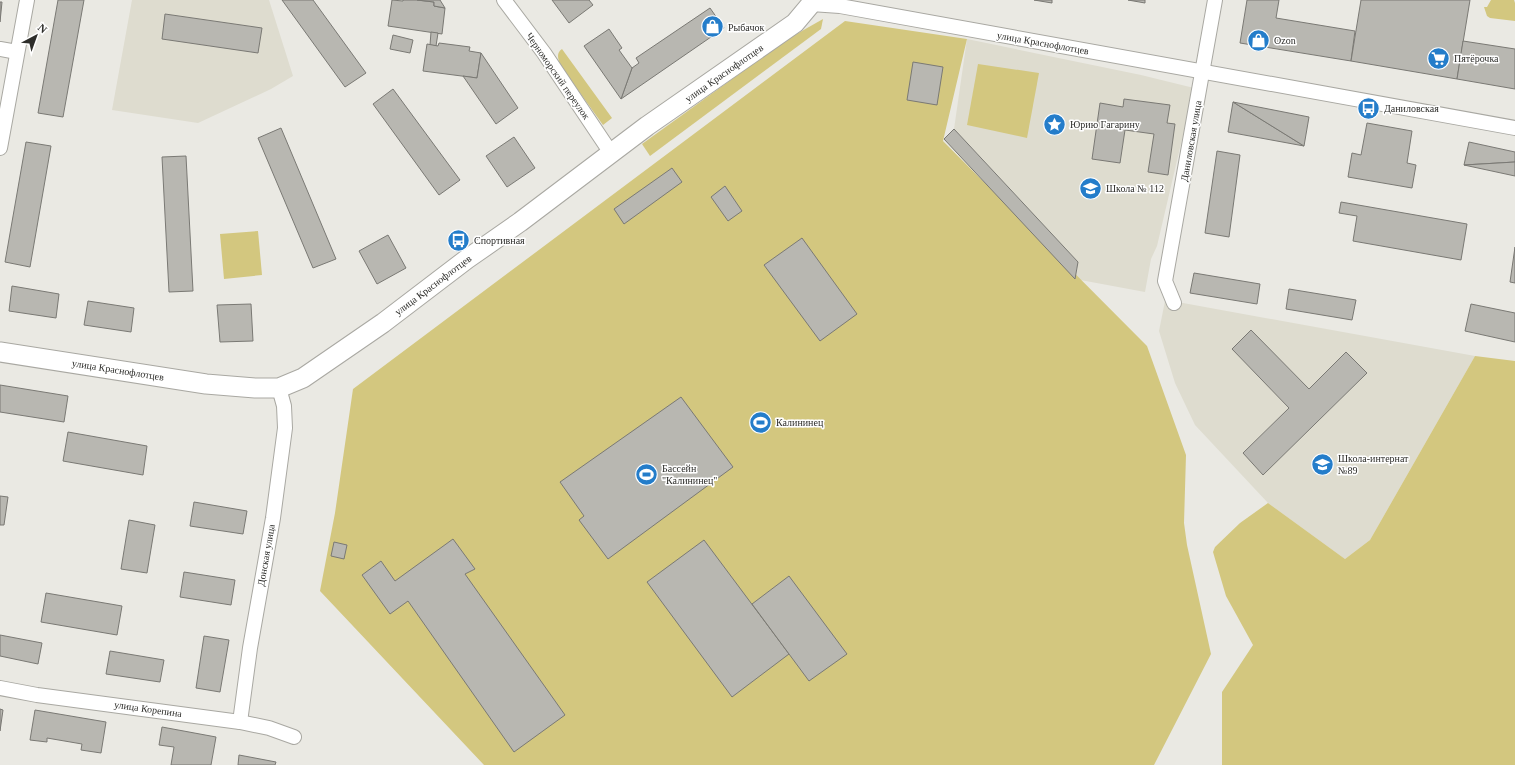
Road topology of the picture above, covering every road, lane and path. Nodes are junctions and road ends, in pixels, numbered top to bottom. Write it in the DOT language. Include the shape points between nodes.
graph roads {
  1 [pos="26,0"];
  2 [pos="504,0"];
  3 [pos="1215,0"];
  4 [pos="812,2"];
  5 [pos="0,49"];
  6 [pos="17,52"];
  7 [pos="1203,72"];
  8 [pos="1515,128"];
  9 [pos="0,148"];
  10 [pos="611,153"];
  11 [pos="1174,303"];
  12 [pos="0,352"];
  13 [pos="279,388"];
  14 [pos="0,688"];
  15 [pos="240,722"];
  16 [pos="294,737"];
  1 -- 6 [label="street"];
  2 -- 10 [label="street, Черноморский переулок" via="544,53"];
  3 -- 7 [label="street, Даниловская улица"];
  4 -- 7 [label="street, улица Краснофлотцев"];
  4 -- 10 [label="main road, улица Краснофлотцев" via="795,23"];
  5 -- 6 [label="street"];
  6 -- 9 [label="street"];
  7 -- 8 [label="street, улица Краснофлотцев"];
  7 -- 11 [label="street, Даниловская улица" via="1165,281"];
  10 -- 13 [label="main road, улица Краснофлотцев" via="383,324 303,378"];
  12 -- 13 [label="main road, улица Краснофлотцев" via="206,384"];
  13 -- 15 [label="street, Донская улица" via="284,406 285,428"];
  14 -- 15 [label="street, улица Корепина"];
  15 -- 16 [label="street, улица Корепина"];
}
